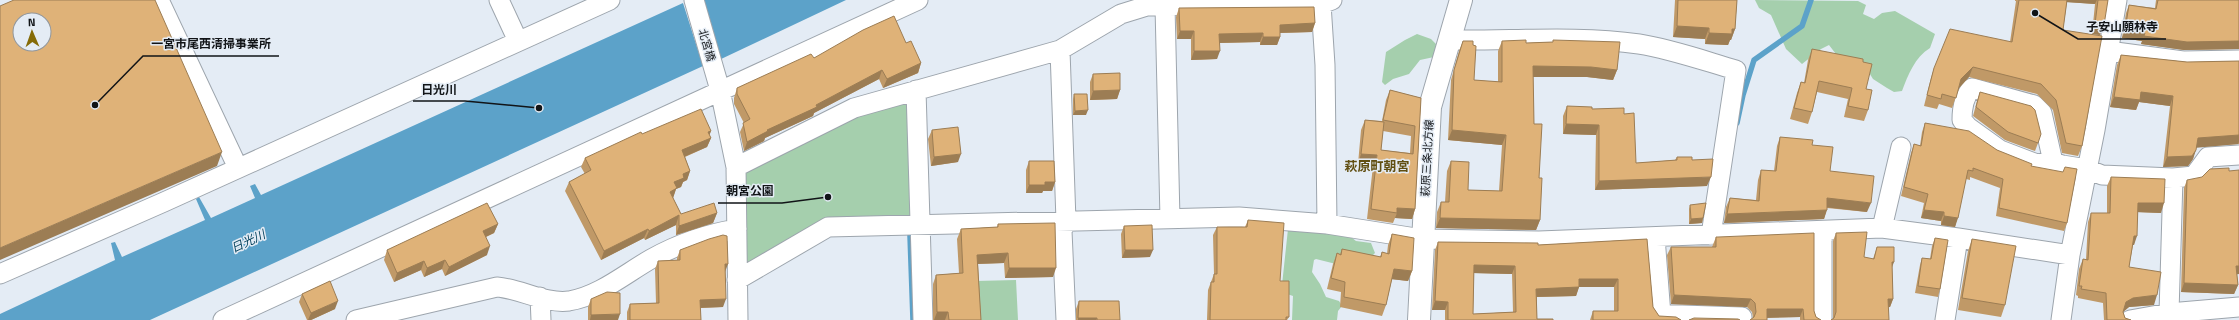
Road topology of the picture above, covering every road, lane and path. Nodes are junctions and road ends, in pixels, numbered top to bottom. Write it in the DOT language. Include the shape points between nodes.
graph roads {
  1 [pos="159,0"];
  2 [pos="499,0"];
  3 [pos="610,0"];
  4 [pos="694,0"];
  5 [pos="918,0"];
  6 [pos="1461,0"];
  7 [pos="2117,0"];
  8 [pos="1327,2"];
  9 [pos="1164,3"];
  10 [pos="1450,40"];
  11 [pos="518,41"];
  12 [pos="1060,50"];
  13 [pos="2108,51"];
  14 [pos="2239,60"];
  15 [pos="720,90"];
  16 [pos="916,90"];
  17 [pos="1901,147"];
  18 [pos="2239,155"];
  19 [pos="2053,162"];
  20 [pos="736,167"];
  21 [pos="238,168"];
  22 [pos="2087,169"];
  23 [pos="2173,178"];
  24 [pos="1170,218"];
  25 [pos="1066,221"];
  26 [pos="1327,224"];
  27 [pos="919,226"];
  28 [pos="1882,228"];
  29 [pos="737,229"];
  30 [pos="1822,231"];
  31 [pos="1711,235"];
  32 [pos="1654,238"];
  33 [pos="1958,238"];
  34 [pos="1422,239"];
  35 [pos="2070,255"];
  36 [pos="0,274"];
  37 [pos="737,280"];
  38 [pos="540,298"];
  39 [pos="2239,307"];
  40 [pos="2169,313"];
  41 [pos="1682,317"];
  42 [pos="223,320"];
  43 [pos="356,320"];
  44 [pos="541,320"];
  45 [pos="738,320"];
  46 [pos="923,320"];
  47 [pos="1066,320"];
  48 [pos="1419,320"];
  49 [pos="1742,320"];
  50 [pos="1822,320"];
  51 [pos="1945,320"];
  52 [pos="2061,320"];
  53 [pos="2130,320"];
  1 -- 21 [label="street"];
  2 -- 11 [label="street"];
  3 -- 11 [label="street"];
  4 -- 15 [label="street, 北宮橋"];
  5 -- 15 [label="street" via="732,87"];
  6 -- 10 [label="main road, 萩原三条北方線"];
  7 -- 13 [label="street"];
  8 -- 9 [label="street"];
  8 -- 26 [label="street"];
  9 -- 12 [label="street" via="1121,14"];
  9 -- 24 [label="street"];
  10 -- 31 [label="street" via="1566,38 1640,44 1736,70"];
  10 -- 34 [label="main road, 萩原三条北方線" via="1430,107"];
  11 -- 21 [label="street"];
  12 -- 16 [label="street"];
  12 -- 25 [label="street"];
  13 -- 14 [label="street" via="2183,61"];
  13 -- 22 [label="street"];
  15 -- 20 [label="street, 北宮橋"];
  15 -- 42 [label="street"];
  16 -- 20 [label="street" via="854,108"];
  16 -- 27 [label="street"];
  17 -- 28 [label="street"];
  18 -- 23 [label="street" via="2208,157 2194,176"];
  19 -- 19 [label="street" via="2037,164 2000,150 1968,127 1962,120 1967,92 1972,88 2034,105 2042,113"];
  19 -- 22 [label="street"];
  20 -- 29 [label="street, 北宮橋"];
  21 -- 36 [label="street"];
  22 -- 23 [label="street" via="2102,175"];
  22 -- 35 [label="street"];
  23 -- 40 [label="street"];
  24 -- 25 [label="street"];
  24 -- 26 [label="street" via="1239,217"];
  25 -- 27 [label="street"];
  25 -- 47 [label="street" via="1062,232"];
  26 -- 34 [label="street"];
  27 -- 37 [label="street" via="828,227"];
  27 -- 46 [label="street"];
  28 -- 30 [label="street"];
  28 -- 33 [label="street"];
  29 -- 37 [label="street, 北宮橋"];
  29 -- 38 [label="street" via="709,234 678,245 580,298 568,301"];
  30 -- 31 [label="street"];
  30 -- 50 [label="street"];
  31 -- 32 [label="street"];
  32 -- 34 [label="street" via="1539,241"];
  32 -- 41 [label="street" via="1661,315"];
  33 -- 35 [label="street"];
  33 -- 51 [label="street"];
  34 -- 48 [label="main road, 萩原三条北方線"];
  35 -- 52 [label="street"];
  37 -- 45 [label="street, 北宮橋"];
  38 -- 43 [label="street" via="512,288 497,287"];
  38 -- 44 [label="street"];
  39 -- 40 [label="street"];
  40 -- 53 [label="street"];
  41 -- 49 [label="street" via="1742,317"];
}
